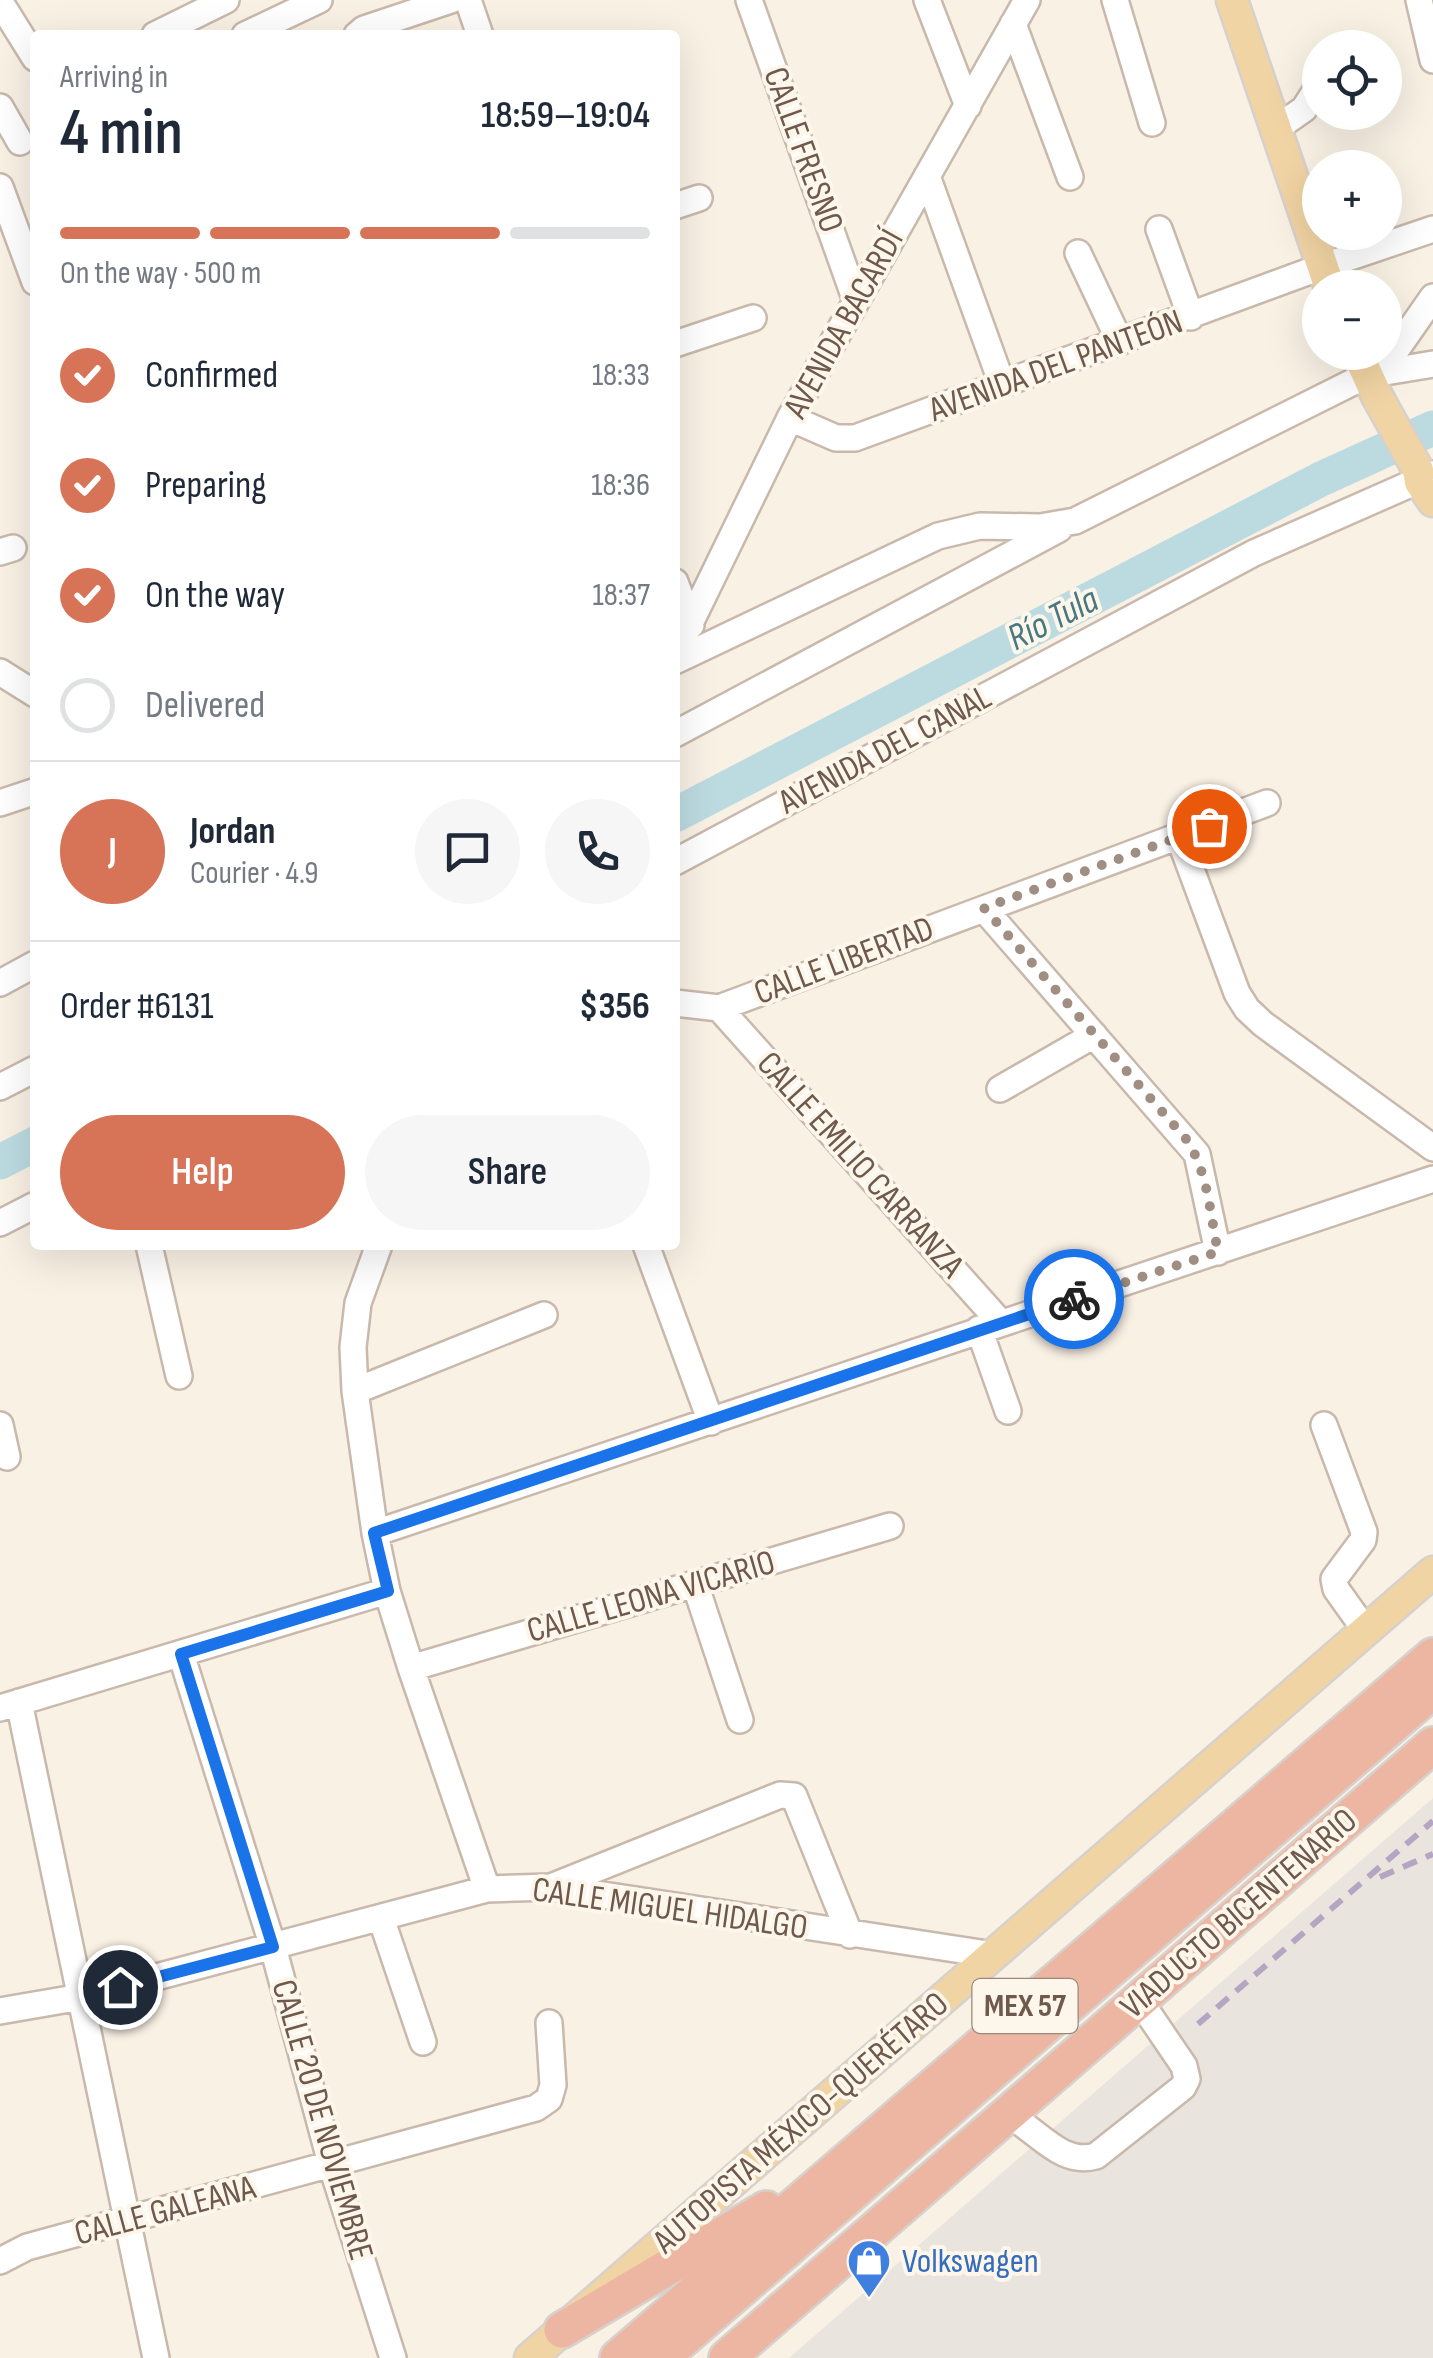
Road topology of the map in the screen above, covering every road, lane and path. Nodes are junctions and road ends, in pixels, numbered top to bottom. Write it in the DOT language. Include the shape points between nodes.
graph roads {
  1 [pos="226,0"];
  2 [pos="451,0"];
  3 [pos="468,0"];
  4 [pos="749,0"];
  5 [pos="927,0"];
  6 [pos="1027,0"];
  7 [pos="1116,0"];
  8 [pos="1232,0"];
  9 [pos="1419,0"];
  10 [pos="316,1"];
  11 [pos="0,2"];
  12 [pos="1013,24"];
  13 [pos="182,29"];
  14 [pos="255,30"];
  15 [pos="364,30"];
  16 [pos="478,30"];
  17 [pos="30,50"];
  18 [pos="1433,60"];
  19 [pos="968,106"];
  20 [pos="0,107"];
  21 [pos="1302,110"];
  22 [pos="1152,123"];
  23 [pos="1274,130"];
  24 [pos="18,143"];
  25 [pos="928,176"];
  26 [pos="1070,177"];
  27 [pos="0,187"];
  28 [pos="25,222"];
  29 [pos="1160,228"];
  30 [pos="1433,229"];
  31 [pos="30,252"];
  32 [pos="1078,253"];
  33 [pos="1323,270"];
  34 [pos="1341,270"];
  35 [pos="1302,284"];
  36 [pos="1433,297"];
  37 [pos="856,301"];
  38 [pos="1191,317"];
  39 [pos="752,318"];
  40 [pos="680,342"];
  41 [pos="1120,342"];
  42 [pos="1433,364"];
  43 [pos="1370,374"];
  44 [pos="1002,384"];
  45 [pos="790,418"];
  46 [pos="1426,482"];
  47 [pos="1075,521"];
  48 [pos="680,596"];
  49 [pos="691,626"];
  50 [pos="680,648"];
  51 [pos="680,656"];
  52 [pos="0,672"];
  53 [pos="30,691"];
  54 [pos="680,731"];
  55 [pos="30,793"];
  56 [pos="1267,803"];
  57 [pos="0,804"];
  58 [pos="1180,838"];
  59 [pos="680,859"];
  60 [pos="984,908"];
  61 [pos="30,967"];
  62 [pos="0,983"];
  63 [pos="680,1004"];
  64 [pos="719,1008"];
  65 [pos="1094,1035"];
  66 [pos="30,1072"];
  67 [pos="0,1088"];
  68 [pos="1000,1089"];
  69 [pos="1433,1148"];
  70 [pos="1433,1179"];
  71 [pos="30,1208"];
  72 [pos="0,1223"];
  73 [pos="150,1250"];
  74 [pos="378,1250"];
  75 [pos="648,1250"];
  76 [pos="1218,1252"];
  77 [pos="544,1315"];
  78 [pos="990,1326"];
  79 [pos="180,1376"];
  80 [pos="355,1391"];
  81 [pos="1008,1411"];
  82 [pos="711,1422"];
  83 [pos="0,1425"];
  84 [pos="1324,1425"];
  85 [pos="7,1457"];
  86 [pos="890,1526"];
  87 [pos="374,1533"];
  88 [pos="1433,1572"];
  89 [pos="695,1584"];
  90 [pos="388,1591"];
  91 [pos="1366,1630"];
  92 [pos="181,1654"];
  93 [pos="1433,1656"];
  94 [pos="411,1668"];
  95 [pos="1433,1690"];
  96 [pos="10,1705"];
  97 [pos="740,1720"];
  98 [pos="1432,1764"];
  99 [pos="551,1887"];
  100 [pos="487,1889"];
  101 [pos="381,1918"];
  102 [pos="850,1934"];
  103 [pos="273,1947"];
  104 [pos="994,1955"];
  105 [pos="81,1996"];
  106 [pos="0,2011"];
  107 [pos="1148,2012"];
  108 [pos="550,2023"];
  109 [pos="423,2042"];
  110 [pos="1021,2122"];
  111 [pos="848,2160"];
  112 [pos="332,2167"];
  113 [pos="127,2220"];
  114 [pos="0,2261"];
  115 [pos="710,2316"];
  116 [pos="562,2330"];
  117 [pos="156,2358"];
  118 [pos="393,2358"];
  119 [pos="530,2358"];
  120 [pos="618,2358"];
  121 [pos="661,2358"];
  122 [pos="672,2358"];
  123 [pos="727,2358"];
  124 [pos="744,2358"];
  1 -- 13 [label="street"];
  2 -- 15 [label="street"];
  3 -- 16 [label="street"];
  4 -- 37 [label="street, CALLE FRESNO"];
  5 -- 19 [label="street"];
  6 -- 12 [label="street, AVENIDA BACARDÍ"];
  7 -- 22 [label="street"];
  8 -- 23 [label="main road"];
  9 -- 18 [label="street"];
  10 -- 14 [label="street"];
  11 -- 17 [label="street"];
  12 -- 19 [label="street, AVENIDA BACARDÍ"];
  12 -- 26 [label="street"];
  19 -- 25 [label="street, AVENIDA BACARDÍ"];
  20 -- 24 [label="street"];
  21 -- 23 [label="street"];
  23 -- 33 [label="main road"];
  25 -- 37 [label="street, AVENIDA BACARDÍ"];
  25 -- 44 [label="street"];
  27 -- 28 [label="street"];
  28 -- 31 [label="street"];
  29 -- 38 [label="street"];
  30 -- 34 [label="street, AVENIDA DEL PANTEÓN"];
  32 -- 41 [label="street"];
  35 -- 38 [label="street, AVENIDA DEL PANTEÓN"];
  36 -- 43 [label="street"];
  37 -- 45 [label="street, AVENIDA BACARDÍ"];
  38 -- 41 [label="street, AVENIDA DEL PANTEÓN"];
  39 -- 40 [label="street"];
  41 -- 44 [label="street, AVENIDA DEL PANTEÓN"];
  42 -- 43 [label="street"];
  43 -- 46 [label="main road"];
  43 -- 47 [label="street"];
  44 -- 45 [label="street, AVENIDA DEL PANTEÓN" via="855,438 836,438"];
  45 -- 49 [label="street, AVENIDA BACARDÍ"];
  46 -- 59 [label="street, AVENIDA DEL CANAL" via="1254,554"];
  47 -- 51 [label="street" via="980,526 938,536"];
  47 -- 54 [label="street"];
  48 -- 49 [label="street"];
  49 -- 50 [label="street, AVENIDA BACARDÍ"];
  52 -- 53 [label="street"];
  55 -- 57 [label="street"];
  56 -- 58 [label="street, CALLE LIBERTAD"];
  58 -- 60 [label="street, CALLE LIBERTAD"];
  58 -- 69 [label="street" via="1247,1009"];
  60 -- 64 [label="street, CALLE LIBERTAD"];
  60 -- 65 [label="street"];
  61 -- 62 [label="street"];
  63 -- 64 [label="street, CALLE LIBERTAD"];
  64 -- 78 [label="street, CALLE EMILIO CARRANZA"];
  65 -- 68 [label="street"];
  65 -- 76 [label="street" via="1197,1154"];
  66 -- 67 [label="street"];
  70 -- 76 [label="street"];
  71 -- 72 [label="street"];
  73 -- 79 [label="street"];
  74 -- 80 [label="street" via="358,1303"];
  75 -- 82 [label="street"];
  76 -- 78 [label="street"];
  77 -- 80 [label="street"];
  78 -- 81 [label="street, CALLE EMILIO CARRANZA"];
  78 -- 82 [label="street"];
  80 -- 87 [label="street"];
  82 -- 87 [label="street"];
  83 -- 85 [label="street"];
  84 -- 91 [label="street" via="1364,1532 1334,1578 1336,1588"];
  86 -- 89 [label="street, CALLE LEONA VICARIO"];
  87 -- 90 [label="street"];
  88 -- 91 [label="main road, AUTOPISTA MÉXICO-QUERÉTARO"];
  89 -- 94 [label="street, CALLE LEONA VICARIO"];
  89 -- 97 [label="street"];
  90 -- 92 [label="street"];
  90 -- 94 [label="street"];
  91 -- 104 [label="main road, AUTOPISTA MÉXICO-QUERÉTARO"];
  92 -- 96 [label="street"];
  92 -- 103 [label="street, CALLE 20 DE NOVIEMBRE"];
  93 -- 111 [label="highway, MEX 57"];
  94 -- 100 [label="street"];
  95 -- 115 [label="highway, MEX 57"];
  96 -- 105 [label="street"];
  98 -- 107 [label="main road"];
  98 -- 123 [label="highway, VIADUCTO BICENTENARIO"];
  99 -- 100 [label="street, CALLE MIGUEL HIDALGO"];
  99 -- 102 [label="street, CALLE MIGUEL HIDALGO"];
  99 -- 102 [label="street" via="780,1794 794,1796"];
  100 -- 101 [label="street, CALLE MIGUEL HIDALGO"];
  101 -- 103 [label="street, CALLE MIGUEL HIDALGO"];
  101 -- 109 [label="street"];
  102 -- 104 [label="street, CALLE MIGUEL HIDALGO"];
  103 -- 105 [label="street, CALLE MIGUEL HIDALGO"];
  103 -- 112 [label="street, CALLE 20 DE NOVIEMBRE"];
  104 -- 116 [label="main road, AUTOPISTA MÉXICO-QUERÉTARO"];
  105 -- 106 [label="street, CALLE MIGUEL HIDALGO"];
  105 -- 113 [label="street"];
  107 -- 110 [label="main road"];
  107 -- 110 [label="street" via="1184,2066 1183,2087 1082,2160"];
  108 -- 112 [label="street, CALLE GALEANA" via="553,2086 536,2108"];
  110 -- 124 [label="main road"];
  111 -- 116 [label="highway"];
  111 -- 120 [label="highway, MEX 57"];
  112 -- 113 [label="street, CALLE GALEANA"];
  112 -- 118 [label="street, CALLE 20 DE NOVIEMBRE"];
  113 -- 114 [label="street, CALLE GALEANA"];
  113 -- 117 [label="street"];
  115 -- 121 [label="highway, MEX 57"];
  115 -- 122 [label="highway"];
  116 -- 119 [label="main road, AUTOPISTA MÉXICO-QUERÉTARO"];
}
